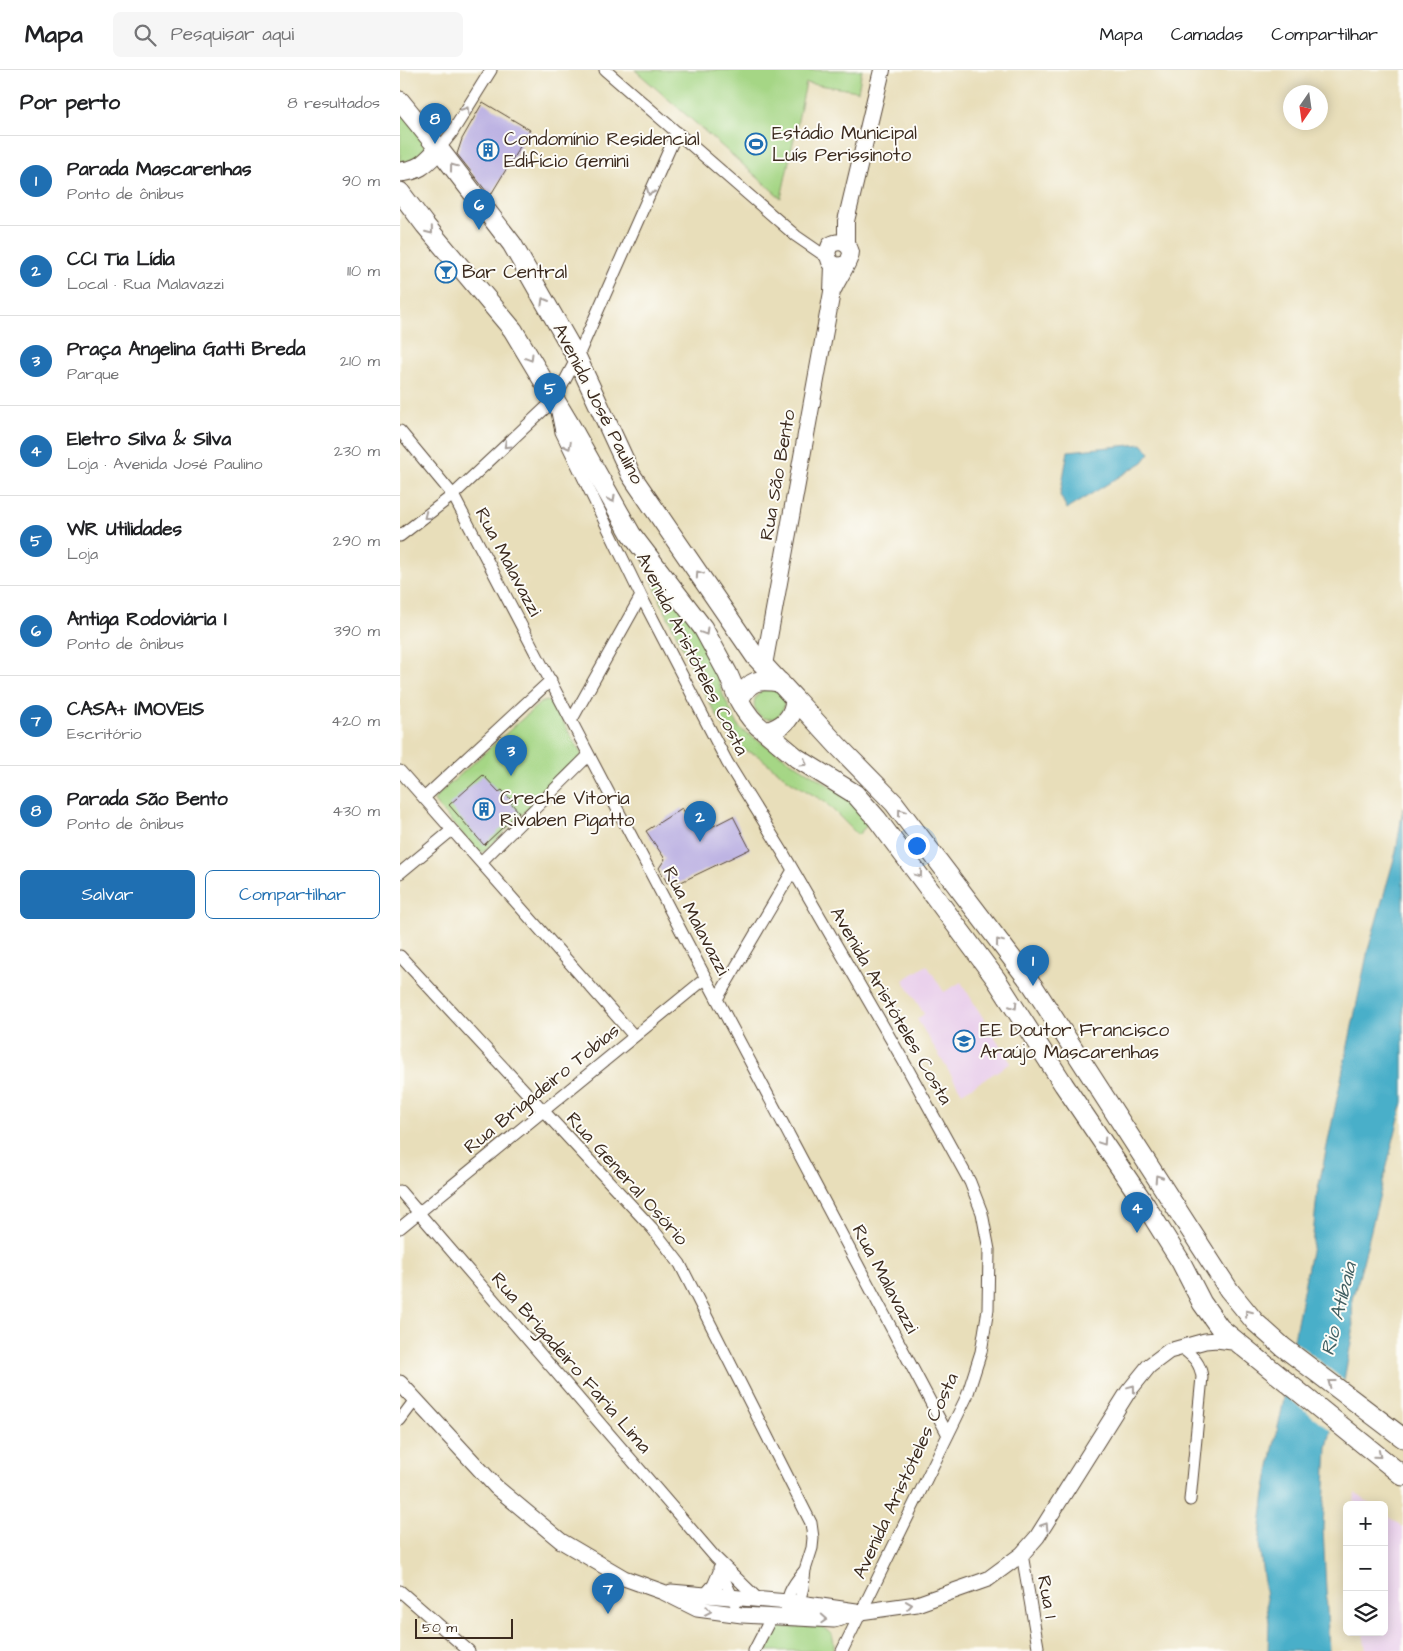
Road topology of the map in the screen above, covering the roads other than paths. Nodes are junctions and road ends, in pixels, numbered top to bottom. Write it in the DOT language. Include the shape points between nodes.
graph roads {
  1 [pos="491,70"];
  2 [pos="605,70"];
  3 [pos="882,70"];
  4 [pos="400,101"];
  5 [pos="677,132"];
  6 [pos="439,149"];
  7 [pos="400,172"];
  8 [pos="400,192"];
  9 [pos="836,254"];
  10 [pos="577,358"];
  11 [pos="555,400"];
  12 [pos="400,431"];
  13 [pos="453,495"];
  14 [pos="400,536"];
  15 [pos="640,596"];
  16 [pos="764,665"];
  17 [pos="551,680"];
  18 [pos="753,682"];
  19 [pos="780,682"];
  20 [pos="795,699"];
  21 [pos="739,700"];
  22 [pos="571,721"];
  23 [pos="766,732"];
  24 [pos="589,755"];
  25 [pos="400,771"];
  26 [pos="424,798"];
  27 [pos="452,830"];
  28 [pos="481,862"];
  29 [pos="792,870"];
  30 [pos="400,873"];
  31 [pos="400,956"];
  32 [pos="706,978"];
  33 [pos="717,998"];
  34 [pos="634,1036"];
  35 [pos="542,1111"];
  36 [pos="400,1191"];
  37 [pos="419,1213"];
  38 [pos="400,1228"];
  39 [pos="1239,1343"];
  40 [pos="1182,1348"];
  41 [pos="400,1383"];
  42 [pos="415,1400"];
  43 [pos="400,1420"];
  44 [pos="948,1435"];
  45 [pos="1403,1438"];
  46 [pos="1403,1476"];
  47 [pos="1190,1500"];
  48 [pos="1022,1554"];
  49 [pos="715,1557"];
  50 [pos="721,1572"];
  51 [pos="400,1591"];
  52 [pos="663,1592"];
  53 [pos="707,1595"];
  54 [pos="732,1598"];
  55 [pos="759,1600"];
  56 [pos="792,1610"];
  57 [pos="860,1612"];
  58 [pos="742,1616"];
  59 [pos="771,1618"];
  60 [pos="1038,1647"];
  61 [pos="469,1651"];
  62 [pos="754,1651"];
  63 [pos="842,1651"];
  6 -- 1 [label="street, one-way"];
  2 -- 5 [label="street"];
  3 -- 9 [label="main road, Rua São Bento"];
  4 -- 6 [label="main road, Avenida José Paulino"];
  5 -- 9 [label="street" via="796,236"];
  5 -- 10 [label="street, one-way"];
  6 -- 7 [label="main road" via="414,170"];
  10 -- 6 [label="main road, Avenida José Paulino, one-way" via="512,244"];
  8 -- 11 [label="main road, Avenida José Paulino, one-way" via="513,330"];
  9 -- 16 [label="main road, Rua São Bento" via="832,292"];
  10 -- 11 [label="street"];
  16 -- 10 [label="main road, Avenida José Paulino, one-way" via="631,475"];
  11 -- 13 [label="street, one-way"];
  11 -- 15 [label="street, Avenida Aristóteles Costa, one-way" via="561,432"];
  11 -- 21 [label="main road, Avenida José Paulino, one-way" via="632,534 703,628"];
  12 -- 13 [label="street, Rua Malavazzi"];
  13 -- 14 [label="street, one-way"];
  13 -- 17 [label="street, Rua Malavazzi"];
  15 -- 22 [label="street"];
  15 -- 29 [label="street, Avenida Aristóteles Costa" via="727,762"];
  16 -- 18 [label="main road"];
  16 -- 19 [label="main road, Avenida José Paulino"];
  17 -- 22 [label="street, Rua Malavazzi"];
  17 -- 26 [label="street"];
  18 -- 19 [label="main road"];
  18 -- 21 [label="main road"];
  19 -- 20 [label="main road"];
  20 -- 23 [label="main road" via="791,717 778,728"];
  45 -- 20 [label="main road, one-way" via="1255,1322 1229,1290 1033,986 894,803"];
  21 -- 23 [label="main road" via="744,711"];
  22 -- 24 [label="street, Rua Malavazzi"];
  23 -- 39 [label="main road, one-way" via="796,758 855,794 878,819 996,979 1146,1206 1202,1303 1220,1328"];
  24 -- 28 [label="street"];
  24 -- 32 [label="street, Rua Malavazzi"];
  25 -- 26 [label="street"];
  26 -- 27 [label="street"];
  27 -- 28 [label="street"];
  27 -- 30 [label="street"];
  28 -- 34 [label="street"];
  29 -- 33 [label="street"];
  29 -- 44 [label="street, Avenida Aristóteles Costa" via="904,1062 970,1182 982,1213 989,1250 988,1309 981,1352"];
  31 -- 35 [label="street, Rua General Osório"];
  32 -- 33 [label="street, Rua Malavazzi"];
  32 -- 34 [label="street, Rua Brigadeiro Tobias"];
  33 -- 44 [label="street, Rua Malavazzi"];
  34 -- 35 [label="street, Rua Brigadeiro Tobias"];
  35 -- 37 [label="street, Rua Brigadeiro Tobias"];
  35 -- 56 [label="street, Rua General Osório" via="652,1228 680,1264 811,1523 812,1548"];
  36 -- 37 [label="street, Rua Brigadeiro Faria Lima"];
  37 -- 38 [label="street, Rua Brigadeiro Tobias"];
  37 -- 49 [label="street, Rua Brigadeiro Faria Lima"];
  39 -- 40 [label="street" via="1205,1341"];
  39 -- 46 [label="main road, one-way"];
  40 -- 47 [label="street" via="1201,1367 1202,1377"];
  48 -- 40 [label="street, one-way" via="1037,1537 1128,1392 1149,1366 1169,1351"];
  41 -- 42 [label="street"];
  42 -- 43 [label="street"];
  42 -- 52 [label="street" via="496,1487 561,1541 624,1578"];
  44 -- 57 [label="street, Avenida Aristóteles Costa"];
  57 -- 48 [label="street, one-way" via="917,1604 988,1579"];
  48 -- 60 [label="street, Rua 1"];
  49 -- 50 [label="street, Rua Brigadeiro Faria Lima"];
  49 -- 55 [label="street, Rua Brigadeiro Faria Lima"];
  50 -- 53 [label="street"];
  50 -- 54 [label="street, Rua Brigadeiro Faria Lima"];
  51 -- 61 [label="street"];
  52 -- 53 [label="street"];
  52 -- 58 [label="street, one-way" via="697,1609"];
  53 -- 54 [label="street"];
  54 -- 55 [label="street"];
  54 -- 58 [label="street, Rua Brigadeiro Faria Lima"];
  55 -- 56 [label="street"];
  56 -- 57 [label="street"];
  56 -- 59 [label="street"];
  57 -- 63 [label="street, Avenida Aristóteles Costa"];
  58 -- 59 [label="street"];
  59 -- 62 [label="street"];
}
